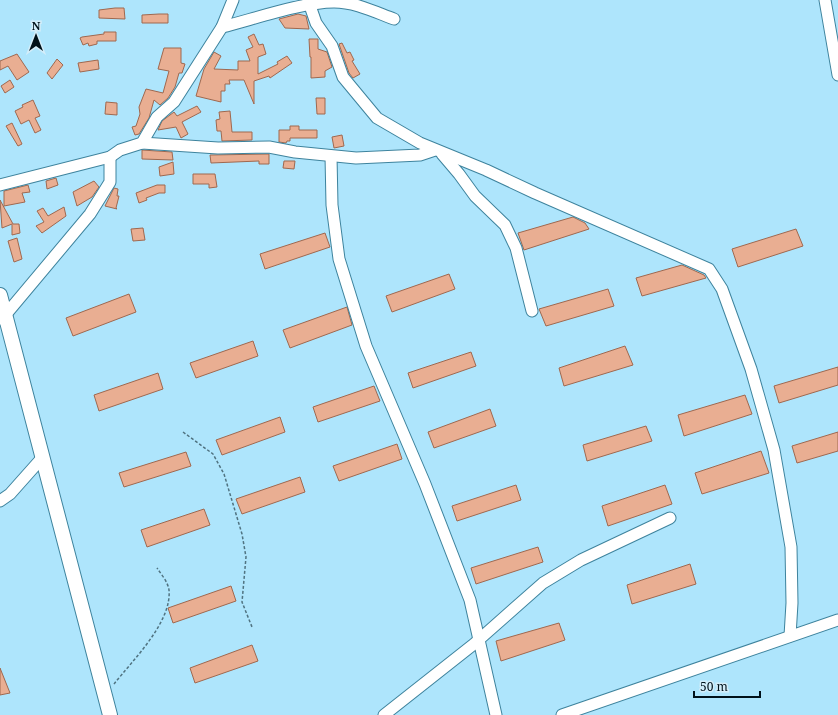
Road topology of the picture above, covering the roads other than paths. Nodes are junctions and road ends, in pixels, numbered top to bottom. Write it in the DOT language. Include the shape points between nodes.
graph roads {
  1 [pos="234,0"];
  2 [pos="825,0"];
  3 [pos="309,3"];
  4 [pos="394,19"];
  5 [pos="222,28"];
  6 [pos="838,75"];
  7 [pos="142,142"];
  8 [pos="438,151"];
  9 [pos="331,156"];
  10 [pos="110,157"];
  11 [pos="0,185"];
  12 [pos="0,295"];
  13 [pos="532,311"];
  14 [pos="3,318"];
  15 [pos="42,458"];
  16 [pos="0,501"];
  17 [pos="670,518"];
  18 [pos="838,620"];
  19 [pos="790,636"];
  20 [pos="480,638"];
  21 [pos="110,715"];
  22 [pos="384,715"];
  23 [pos="496,715"];
  24 [pos="562,715"];
  1 -- 5 [label="street"];
  2 -- 6 [label="street"];
  3 -- 4 [label="street" via="335,2 372,10"];
  3 -- 5 [label="street"];
  3 -- 8 [label="street" via="316,23 332,46 344,77 363,102 377,118"];
  5 -- 7 [label="street" via="174,102 157,117"];
  7 -- 9 [label="street" via="218,148 268,147"];
  7 -- 10 [label="street" via="120,150"];
  8 -- 9 [label="street" via="404,156"];
  8 -- 13 [label="street" via="475,196 505,225 516,248"];
  8 -- 19 [label="street" via="709,269 722,289 751,369 774,450 791,547"];
  9 -- 20 [label="street" via="332,205 339,259 378,376 452,550"];
  10 -- 11 [label="street"];
  10 -- 14 [label="street" via="110,182 90,214"];
  12 -- 14 [label="main road"];
  14 -- 15 [label="main road"];
  15 -- 16 [label="street" via="10,494"];
  15 -- 21 [label="main road"];
  17 -- 20 [label="street" via="582,560 542,583"];
  18 -- 19 [label="street"];
  19 -- 24 [label="street"];
  20 -- 22 [label="street"];
  20 -- 23 [label="street"];
}
